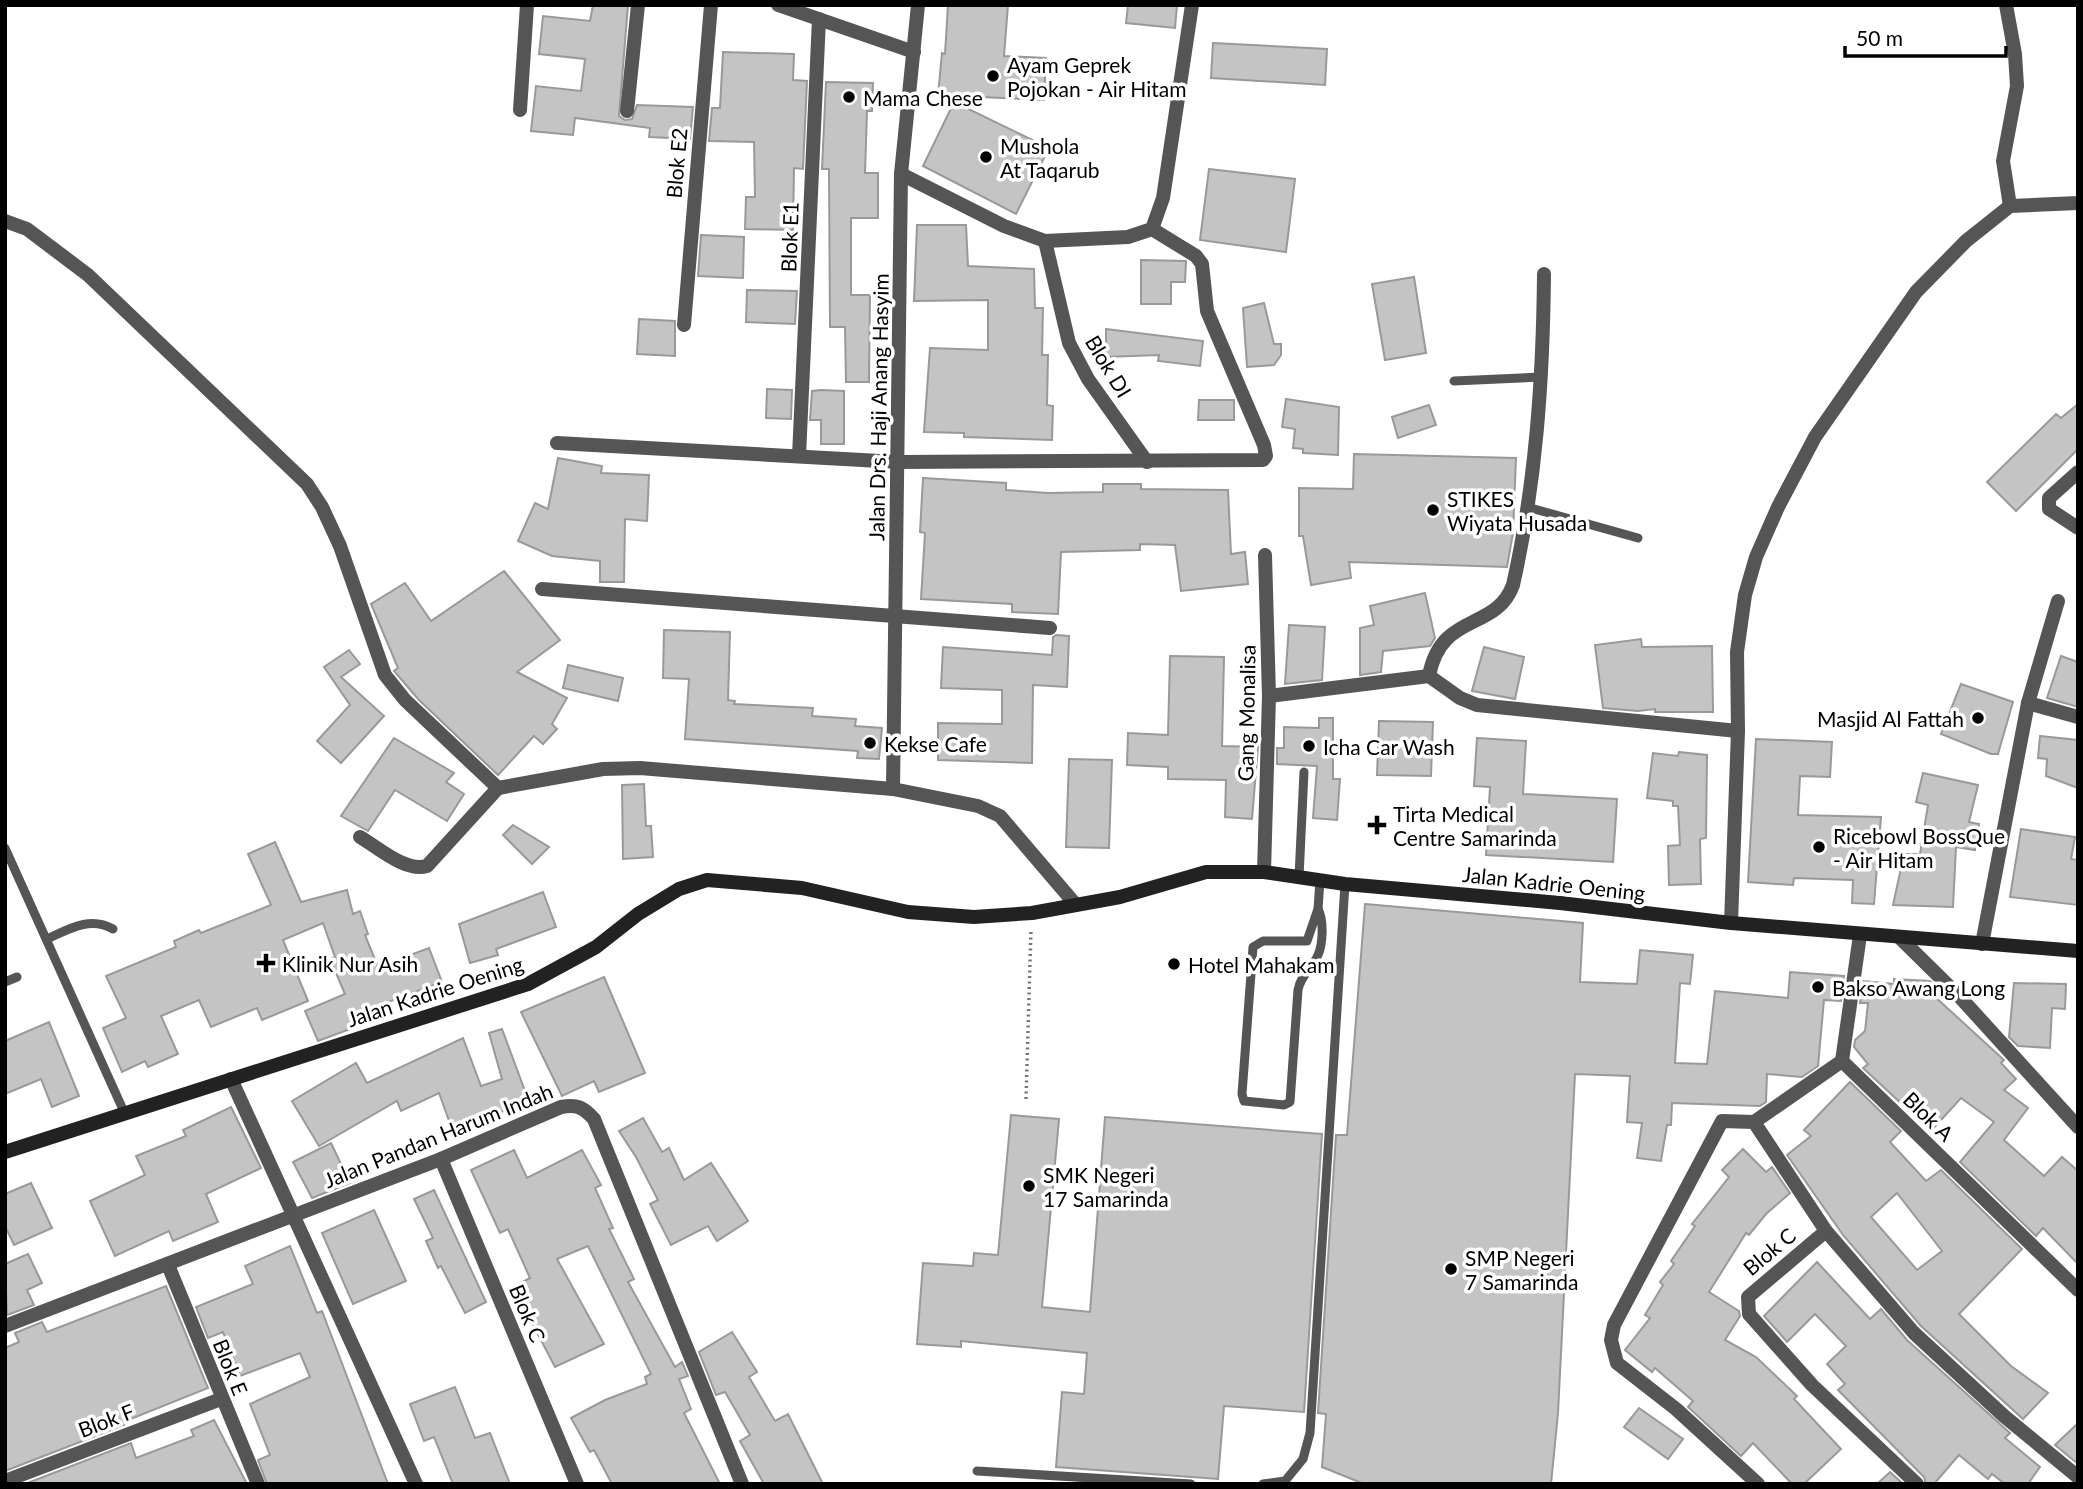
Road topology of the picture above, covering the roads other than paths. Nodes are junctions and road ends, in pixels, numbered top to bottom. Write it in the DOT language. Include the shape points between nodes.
graph roads {
  1 [pos="527,5"];
  2 [pos="638,5"];
  3 [pos="711,5"];
  4 [pos="778,5"];
  5 [pos="918,5"];
  6 [pos="1192,5"];
  7 [pos="2006,5"];
  8 [pos="819,19"];
  9 [pos="914,52"];
  10 [pos="520,110"];
  11 [pos="628,111"];
  12 [pos="901,174"];
  13 [pos="2078,203"];
  14 [pos="2010,206"];
  15 [pos="5,221"];
  16 [pos="1152,229"];
  17 [pos="1045,241"];
  18 [pos="1544,274"];
  19 [pos="684,325"];
  20 [pos="1542,377"];
  21 [pos="1454,381"];
  22 [pos="556,443"];
  23 [pos="799,456"];
  24 [pos="898,462"];
  25 [pos="1147,463"];
  26 [pos="2078,472"];
  27 [pos="1527,507"];
  28 [pos="2078,528"];
  29 [pos="1638,538"];
  30 [pos="1265,555"];
  31 [pos="542,589"];
  32 [pos="2058,601"];
  33 [pos="895,618"];
  34 [pos="1050,628"];
  35 [pos="1429,676"];
  36 [pos="1269,696"];
  37 [pos="2028,703"];
  38 [pos="2078,717"];
  39 [pos="1738,731"];
  40 [pos="1304,772"];
  41 [pos="498,788"];
  42 [pos="893,789"];
  43 [pos="360,837"];
  44 [pos="5,848"];
  45 [pos="1264,872"];
  46 [pos="1299,877"];
  47 [pos="1320,880"];
  48 [pos="1345,884"];
  49 [pos="1076,905"];
  50 [pos="1318,909"];
  51 [pos="1731,923"];
  52 [pos="113,929"];
  53 [pos="1860,935"];
  54 [pos="47,939"];
  55 [pos="1900,939"];
  56 [pos="1982,943"];
  57 [pos="2078,951"];
  58 [pos="17,977"];
  59 [pos="5,982"];
  60 [pos="1842,1061"];
  61 [pos="231,1079"];
  62 [pos="125,1114"];
  63 [pos="1754,1122"];
  64 [pos="2078,1127"];
  65 [pos="5,1152"];
  66 [pos="440,1158"];
  67 [pos="295,1215"];
  68 [pos="1826,1231"];
  69 [pos="168,1265"];
  70 [pos="2078,1290"];
  71 [pos="5,1326"];
  72 [pos="222,1399"];
  73 [pos="977,1471"];
  74 [pos="2078,1477"];
  75 [pos="5,1481"];
  76 [pos="1088,1481"];
  77 [pos="258,1484"];
  78 [pos="416,1484"];
  79 [pos="578,1484"];
  80 [pos="742,1484"];
  81 [pos="1191,1484"];
  82 [pos="1263,1484"];
  83 [pos="1758,1484"];
  84 [pos="1917,1484"];
  1 -- 10 [label="street"];
  2 -- 11 [label="street"];
  3 -- 19 [label="street, Blok E2"];
  4 -- 8 [label="street"];
  5 -- 9 [label="street, Jalan Drs. Haji Anang Hasyim"];
  6 -- 16 [label="street" via="1163,198"];
  7 -- 14 [label="street" via="2017,86 2003,161"];
  8 -- 9 [label="street"];
  8 -- 23 [label="street, Blok E1"];
  9 -- 12 [label="street, Jalan Drs. Haji Anang Hasyim"];
  12 -- 17 [label="street" via="1004,226"];
  12 -- 24 [label="street, Jalan Drs. Haji Anang Hasyim"];
  13 -- 14 [label="street"];
  14 -- 39 [label="street" via="1965,241 1916,292 1815,437 1778,506 1745,596 1737,652"];
  15 -- 41 [label="street" via="27,229 88,275 307,484 340,546 385,675 405,700"];
  16 -- 17 [label="street" via="1128,237"];
  16 -- 25 [label="street" via="1202,264 1207,311 1266,456 1259,461"];
  17 -- 25 [label="street, Blok DI" via="1069,343 1088,379"];
  18 -- 20 [label="street"];
  20 -- 21 [label="lane"];
  20 -- 27 [label="street"];
  22 -- 23 [label="street"];
  23 -- 24 [label="street"];
  24 -- 25 [label="street"];
  24 -- 33 [label="street, Jalan Drs. Haji Anang Hasyim"];
  26 -- 28 [label="street" via="2048,503 2049,509"];
  27 -- 29 [label="lane"];
  27 -- 35 [label="street" via="1509,596 1491,615 1449,635"];
  30 -- 36 [label="street, Gang Monalisa"];
  31 -- 33 [label="street"];
  32 -- 37 [label="street"];
  33 -- 34 [label="street"];
  33 -- 42 [label="street, Jalan Drs. Haji Anang Hasyim"];
  35 -- 36 [label="street"];
  35 -- 39 [label="street" via="1476,705"];
  36 -- 45 [label="street, Gang Monalisa"];
  37 -- 38 [label="street"];
  37 -- 56 [label="street"];
  39 -- 51 [label="street"];
  40 -- 46 [label="lane"];
  41 -- 42 [label="street" via="603,769 639,768"];
  41 -- 43 [label="street" via="427,866 417,869 405,864"];
  42 -- 49 [label="street" via="978,806 1000,816"];
  44 -- 54 [label="lane"];
  45 -- 46 [label="main road, Jalan Kadrie Oening"];
  45 -- 49 [label="main road, Jalan Kadrie Oening" via="1206,872"];
  46 -- 47 [label="main road, Jalan Kadrie Oening"];
  47 -- 48 [label="main road, Jalan Kadrie Oening"];
  47 -- 50 [label="lane"];
  48 -- 51 [label="main road, Jalan Kadrie Oening"];
  48 -- 82 [label="lane" via="1310,1433 1303,1459 1285,1481"];
  49 -- 61 [label="main road, Jalan Kadrie Oening" via="974,917 908,912 802,888 707,880 679,889 596,947 528,984"];
  50 -- 50 [label="lane" via="1322,917 1319,953 1301,976 1298,990 1290,1102 1251,1104 1242,1094 1253,947 1263,941 1307,940"];
  51 -- 53 [label="main road, Jalan Kadrie Oening"];
  52 -- 54 [label="lane" via="102,923 81,924"];
  53 -- 55 [label="main road, Jalan Kadrie Oening"];
  53 -- 60 [label="street"];
  54 -- 62 [label="lane"];
  55 -- 56 [label="main road, Jalan Kadrie Oening"];
  55 -- 64 [label="street" via="1959,996"];
  56 -- 57 [label="main road, Jalan Kadrie Oening"];
  58 -- 59 [label="lane"];
  60 -- 63 [label="street"];
  60 -- 70 [label="street, Blok A"];
  61 -- 62 [label="main road, Jalan Kadrie Oening"];
  61 -- 67 [label="street"];
  62 -- 65 [label="main road, Jalan Kadrie Oening"];
  63 -- 68 [label="street, Blok C"];
  63 -- 83 [label="street" via="1722,1121 1614,1325 1611,1340 1618,1363"];
  66 -- 67 [label="street, Jalan Pandan Harum Indah"];
  66 -- 79 [label="street, Blok C"];
  66 -- 80 [label="street, Jalan Pandan Harum Indah" via="561,1107 575,1104 586,1109 594,1119"];
  67 -- 69 [label="street, Jalan Pandan Harum Indah"];
  67 -- 78 [label="street"];
  68 -- 74 [label="street" via="1914,1334"];
  68 -- 84 [label="street, Blok C" via="1748,1297 1749,1314 1812,1385"];
  69 -- 71 [label="street, Jalan Pandan Harum Indah"];
  69 -- 72 [label="street, Blok E"];
  72 -- 75 [label="street, Blok F"];
  72 -- 77 [label="street, Blok E"];
  73 -- 76 [label="lane"];
  76 -- 81 [label="lane"];
}
